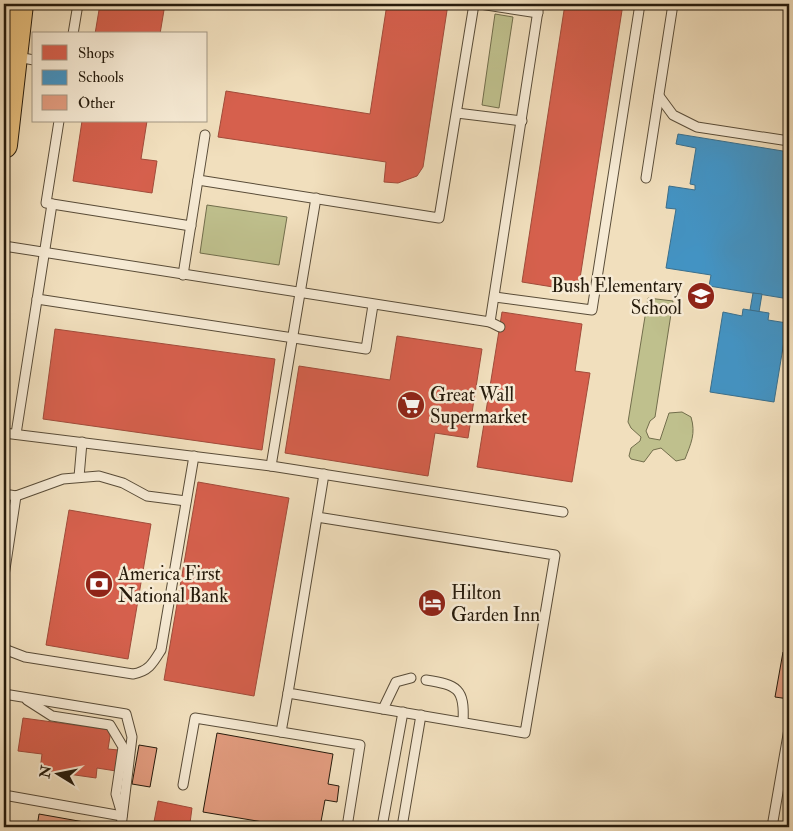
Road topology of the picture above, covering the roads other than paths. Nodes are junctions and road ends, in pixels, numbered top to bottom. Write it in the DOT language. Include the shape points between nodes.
graph roads {
  1 [pos="20,4"];
  2 [pos="78,4"];
  3 [pos="474,4"];
  4 [pos="480,4"];
  5 [pos="640,4"];
  6 [pos="673,4"];
  7 [pos="538,8"];
  8 [pos="73,32"];
  9 [pos="24,58"];
  10 [pos="659,96"];
  11 [pos="457,113"];
  12 [pos="522,121"];
  13 [pos="59,122"];
  14 [pos="205,135"];
  15 [pos="789,141"];
  16 [pos="4,145"];
  17 [pos="646,178"];
  18 [pos="198,180"];
  19 [pos="316,198"];
  20 [pos="52,204"];
  21 [pos="190,226"];
  22 [pos="4,246"];
  23 [pos="44,253"];
  24 [pos="183,275"];
  25 [pos="300,293"];
  26 [pos="494,297"];
  27 [pos="37,299"];
  28 [pos="374,305"];
  29 [pos="490,322"];
  30 [pos="500,327"];
  31 [pos="292,338"];
  32 [pos="4,433"];
  33 [pos="16,434"];
  34 [pos="82,442"];
  35 [pos="194,456"];
  36 [pos="271,466"];
  37 [pos="324,474"];
  38 [pos="79,477"];
  39 [pos="4,494"];
  40 [pos="16,496"];
  41 [pos="186,501"];
  42 [pos="563,512"];
  43 [pos="317,517"];
  44 [pos="4,576"];
  45 [pos="4,648"];
  46 [pos="411,678"];
  47 [pos="426,680"];
  48 [pos="288,692"];
  49 [pos="4,694"];
  50 [pos="23,697"];
  51 [pos="384,709"];
  52 [pos="403,712"];
  53 [pos="422,715"];
  54 [pos="463,722"];
  55 [pos="789,728"];
  56 [pos="281,732"];
  57 [pos="183,784"];
  58 [pos="4,795"];
  59 [pos="122,816"];
  60 [pos="121,827"];
  61 [pos="347,827"];
  62 [pos="382,827"];
  63 [pos="402,827"];
  64 [pos="772,827"];
  1 -- 9 [label="main road"];
  2 -- 8 [label="lane"];
  3 -- 11 [label="lane"];
  4 -- 7 [label="lane"];
  5 -- 26 [label="lane" via="592,310"];
  6 -- 10 [label="lane"];
  7 -- 12 [label="lane"];
  9 -- 16 [label="main road"];
  10 -- 15 [label="lane" via="672,114 696,127"];
  10 -- 17 [label="lane"];
  11 -- 12 [label="lane"];
  11 -- 19 [label="lane" via="439,218"];
  12 -- 26 [label="lane"];
  13 -- 20 [label="lane" via="46,203"];
  14 -- 18 [label="lane"];
  18 -- 19 [label="lane"];
  18 -- 21 [label="lane"];
  19 -- 25 [label="lane"];
  20 -- 21 [label="lane"];
  20 -- 23 [label="lane"];
  21 -- 24 [label="lane"];
  22 -- 23 [label="lane"];
  23 -- 24 [label="lane"];
  23 -- 27 [label="lane"];
  24 -- 25 [label="lane"];
  25 -- 28 [label="lane"];
  25 -- 31 [label="lane"];
  26 -- 29 [label="lane"];
  27 -- 31 [label="lane"];
  27 -- 33 [label="lane"];
  28 -- 29 [label="lane"];
  28 -- 31 [label="lane" via="366,349"];
  29 -- 30 [label="lane"];
  31 -- 36 [label="lane"];
  32 -- 33 [label="lane"];
  33 -- 34 [label="lane"];
  34 -- 35 [label="lane"];
  34 -- 38 [label="lane"];
  35 -- 36 [label="lane"];
  35 -- 41 [label="lane"];
  36 -- 37 [label="lane"];
  37 -- 42 [label="lane"];
  37 -- 43 [label="lane"];
  38 -- 40 [label="lane" via="63,479"];
  38 -- 41 [label="lane" via="99,476 123,483 147,496"];
  39 -- 40 [label="lane"];
  40 -- 44 [label="lane"];
  41 -- 45 [label="lane" via="161,650 151,667 143,673 133,674 25,657"];
  43 -- 48 [label="lane"];
  43 -- 54 [label="lane" via="555,555 525,732"];
  46 -- 51 [label="lane" via="396,682"];
  47 -- 54 [label="lane" via="449,683 459,690 464,705"];
  48 -- 51 [label="lane"];
  48 -- 56 [label="lane"];
  49 -- 50 [label="lane"];
  50 -- 59 [label="lane" via="52,716 110,725 123,747 116,794"];
  50 -- 59 [label="lane" via="126,714 132,737"];
  51 -- 52 [label="lane"];
  52 -- 53 [label="lane"];
  52 -- 62 [label="lane"];
  53 -- 54 [label="lane"];
  53 -- 63 [label="lane"];
  55 -- 64 [label="lane"];
  56 -- 57 [label="lane" via="195,718"];
  56 -- 61 [label="lane" via="360,745"];
  58 -- 59 [label="lane"];
  59 -- 60 [label="lane"];
}
